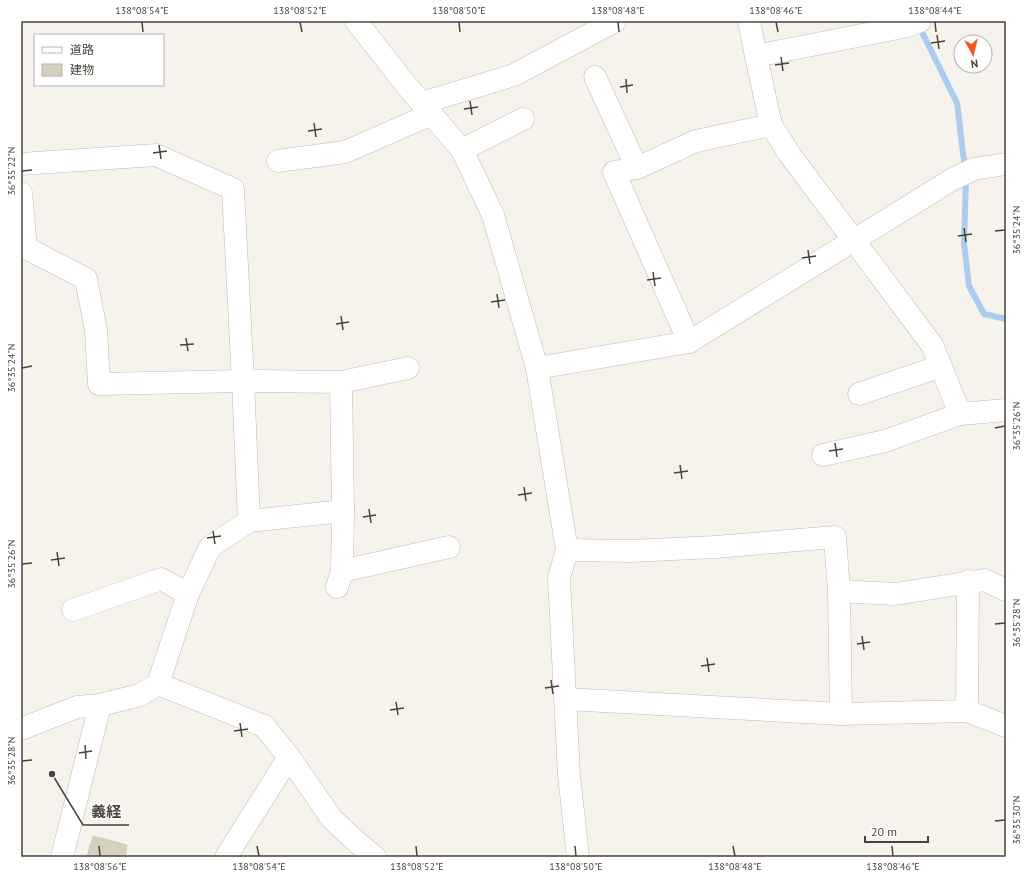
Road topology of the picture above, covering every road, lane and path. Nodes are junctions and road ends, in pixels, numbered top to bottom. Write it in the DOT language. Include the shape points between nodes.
graph roads {
  1 [pos="356,21"];
  2 [pos="615,21"];
  3 [pos="749,21"];
  4 [pos="914,24"];
  5 [pos="756,56"];
  6 [pos="595,77"];
  7 [pos="427,109"];
  8 [pos="523,119"];
  9 [pos="772,125"];
  10 [pos="462,150"];
  11 [pos="278,161"];
  12 [pos="21,164"];
  13 [pos="1006,164"];
  14 [pos="637,168"];
  15 [pos="21,193"];
  16 [pos="853,241"];
  17 [pos="24,248"];
  18 [pos="689,342"];
  19 [pos="941,366"];
  20 [pos="408,368"];
  21 [pos="537,368"];
  22 [pos="243,381"];
  23 [pos="341,382"];
  24 [pos="859,394"];
  25 [pos="1006,410"];
  26 [pos="960,414"];
  27 [pos="823,455"];
  28 [pos="343,511"];
  29 [pos="249,521"];
  30 [pos="449,547"];
  31 [pos="567,550"];
  32 [pos="968,582"];
  33 [pos="1006,590"];
  34 [pos="839,591"];
  35 [pos="188,594"];
  36 [pos="86,612"];
  37 [pos="158,684"];
  38 [pos="566,699"];
  39 [pos="100,705"];
  40 [pos="967,711"];
  41 [pos="841,714"];
  42 [pos="1006,726"];
  43 [pos="21,729"];
  44 [pos="289,757"];
  45 [pos="62,857"];
  46 [pos="226,857"];
  47 [pos="375,857"];
  48 [pos="578,857"];
  1 -- 7 [label="street"];
  2 -- 7 [label="street" via="514,75"];
  3 -- 5 [label="street"];
  4 -- 5 [label="street"];
  5 -- 9 [label="street"];
  6 -- 14 [label="street"];
  7 -- 10 [label="street"];
  7 -- 11 [label="street" via="345,152"];
  8 -- 10 [label="street"];
  9 -- 14 [label="street" via="696,141"];
  9 -- 16 [label="street" via="790,155"];
  10 -- 21 [label="street" via="493,215"];
  12 -- 22 [label="street" via="156,155 233,189"];
  13 -- 16 [label="street" via="974,169 952,179"];
  14 -- 18 [label="street" via="614,172"];
  15 -- 17 [label="street"];
  16 -- 18 [label="street"];
  16 -- 19 [label="street" via="932,345"];
  17 -- 22 [label="street" via="86,279 96,330 99,384"];
  18 -- 21 [label="street"];
  19 -- 24 [label="street"];
  19 -- 26 [label="street"];
  20 -- 23 [label="street"];
  21 -- 31 [label="street"];
  22 -- 23 [label="street"];
  22 -- 29 [label="street"];
  23 -- 28 [label="street"];
  25 -- 26 [label="street"];
  26 -- 27 [label="street" via="885,441"];
  28 -- 29 [label="street"];
  28 -- 30 [label="street" via="340,579"];
  29 -- 35 [label="street" via="210,547"];
  31 -- 34 [label="street" via="631,551 835,538"];
  31 -- 38 [label="street" via="559,578"];
  32 -- 33 [label="street" via="984,580"];
  32 -- 34 [label="street" via="895,594"];
  32 -- 40 [label="street"];
  34 -- 41 [label="street"];
  35 -- 36 [label="street" via="161,579"];
  35 -- 37 [label="street"];
  37 -- 39 [label="street" via="140,695"];
  37 -- 44 [label="street" via="264,726"];
  38 -- 41 [label="street"];
  38 -- 48 [label="street" via="569,775"];
  39 -- 43 [label="street" via="77,707"];
  39 -- 45 [label="street"];
  40 -- 41 [label="street"];
  40 -- 42 [label="street"];
  44 -- 46 [label="street"];
  44 -- 47 [label="street" via="332,819"];
}
